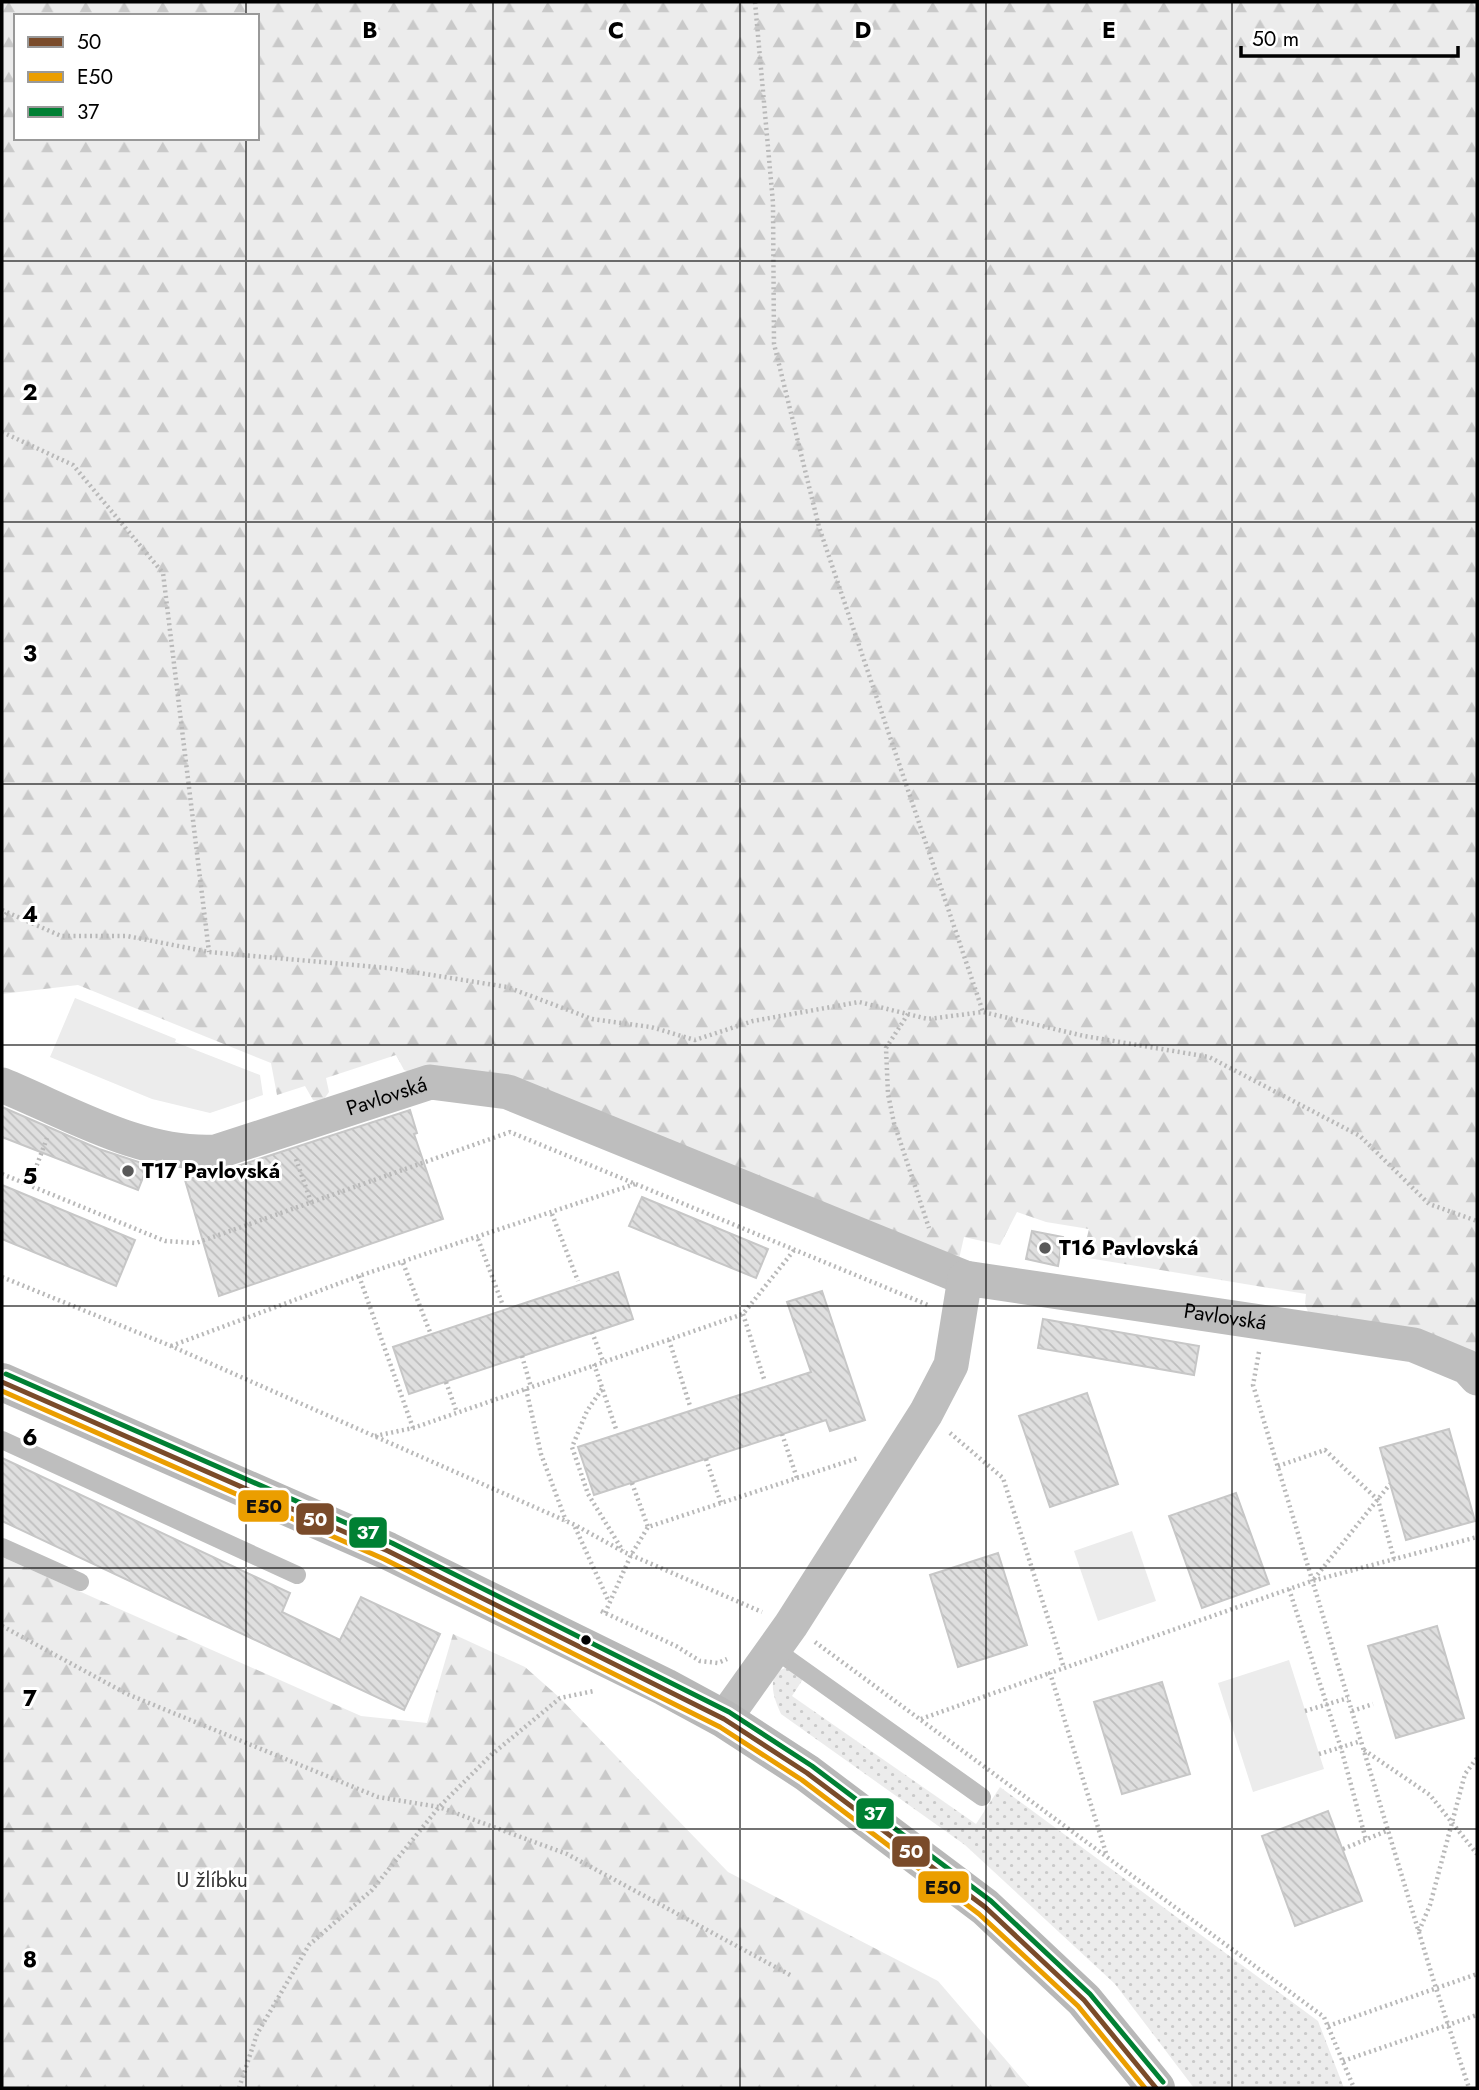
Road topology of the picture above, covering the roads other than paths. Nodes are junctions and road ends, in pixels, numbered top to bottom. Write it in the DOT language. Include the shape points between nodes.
graph roads {
  1 [pos="2,1085"];
  2 [pos="951,1272"];
  3 [pos="1477,1378"];
  4 [pos="2,1382"];
  5 [pos="2,1440"];
  6 [pos="2,1547"];
  7 [pos="297,1575"];
  8 [pos="80,1582"];
  9 [pos="783,1637"];
  10 [pos="724,1719"];
  11 [pos="982,1797"];
  12 [pos="1156,2088"];
  1 -- 2 [label="street, Pavlovská" via="132,1140 195,1153 216,1152 430,1082 508,1092"];
  2 -- 3 [label="street, Pavlovská" via="1413,1345 1467,1367"];
  2 -- 9 [label="street" via="960,1318 951,1365 926,1413"];
  4 -- 10 [label="street" via="388,1550"];
  5 -- 7 [label="lane"];
  6 -- 8 [label="lane"];
  9 -- 10 [label="street"];
  9 -- 11 [label="lane"];
  10 -- 12 [label="street" via="807,1773 985,1907 1084,2000"];
}
